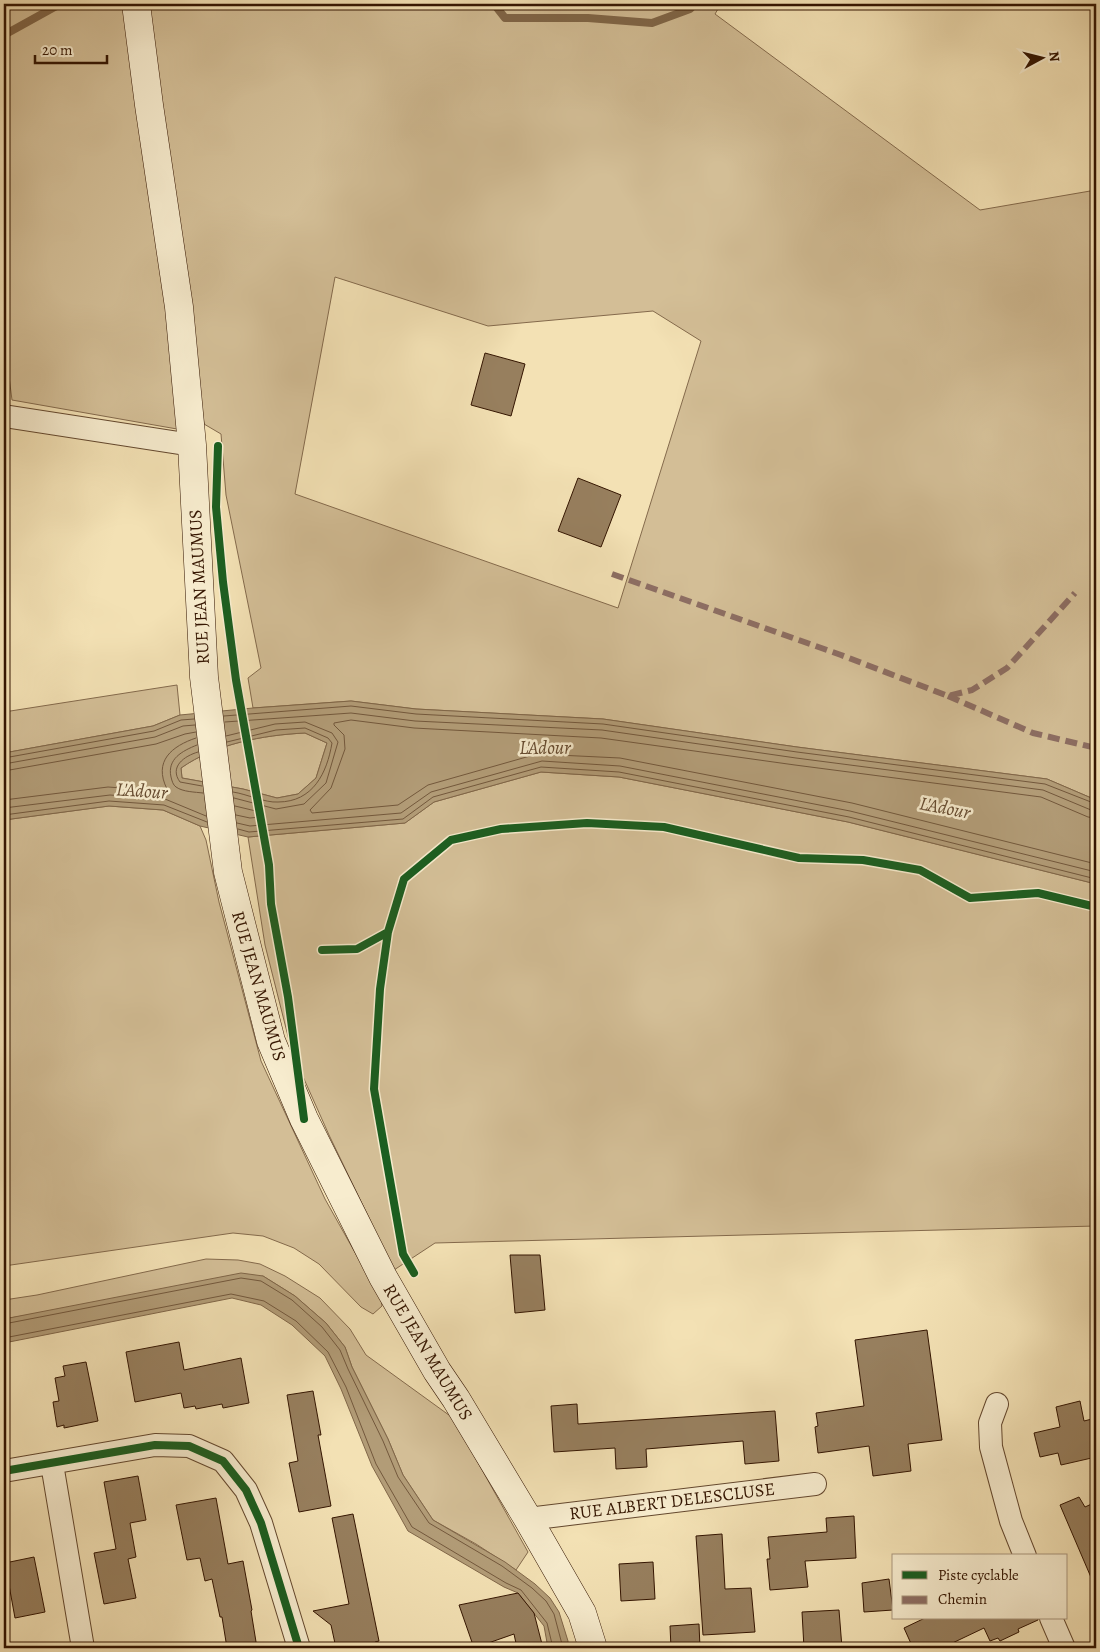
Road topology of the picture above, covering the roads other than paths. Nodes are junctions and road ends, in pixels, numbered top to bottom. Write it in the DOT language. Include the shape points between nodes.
graph roads {
  1 [pos="136,4"];
  2 [pos="4,416"];
  3 [pos="192,445"];
  4 [pos="997,1404"];
  5 [pos="52,1464"];
  6 [pos="4,1471"];
  7 [pos="815,1484"];
  8 [pos="528,1518"];
  9 [pos="1024,1554"];
  10 [pos="1051,1620"];
  11 [pos="1057,1646"];
  12 [pos="83,1648"];
  13 [pos="299,1648"];
  14 [pos="593,1648"];
  1 -- 3 [label="main road, RUE JEAN MAUMUS" via="179,307"];
  2 -- 3 [label="street"];
  3 -- 8 [label="main road, RUE JEAN MAUMUS" via="204,677 228,872 271,1041 304,1119 383,1277"];
  4 -- 9 [label="street" via="990,1423 991,1447 1011,1521"];
  5 -- 6 [label="street"];
  5 -- 12 [label="street"];
  5 -- 13 [label="street" via="155,1445 189,1446 223,1462 246,1490 261,1523"];
  7 -- 8 [label="street, RUE ALBERT DELESCLUSE"];
  8 -- 14 [label="main road, RUE JEAN MAUMUS" via="582,1613"];
  10 -- 11 [label="street"];
}
